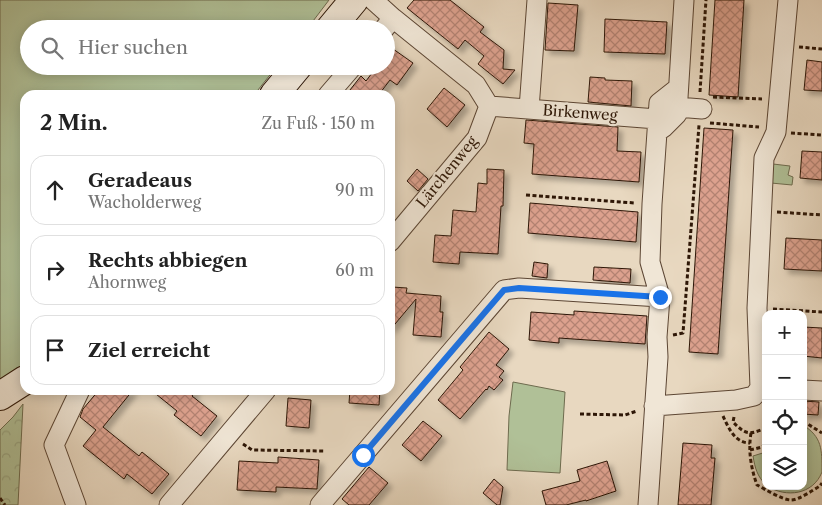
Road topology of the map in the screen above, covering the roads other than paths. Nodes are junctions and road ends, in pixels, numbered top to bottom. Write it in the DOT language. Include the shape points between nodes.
graph roads {
  1 [pos="354,0"];
  2 [pos="373,0"];
  3 [pos="537,0"];
  4 [pos="684,0"];
  5 [pos="788,0"];
  6 [pos="337,20"];
  7 [pos="387,20"];
  8 [pos="395,27"];
  9 [pos="291,75"];
  10 [pos="345,75"];
  11 [pos="278,90"];
  12 [pos="332,90"];
  13 [pos="703,100"];
  14 [pos="489,106"];
  15 [pos="528,110"];
  16 [pos="666,120"];
  17 [pos="395,236"];
  18 [pos="660,297"];
  19 [pos="762,375"];
  20 [pos="20,383"];
  21 [pos="762,389"];
  22 [pos="807,390"];
  23 [pos="822,392"];
  24 [pos="78,395"];
  25 [pos="262,395"];
  26 [pos="0,396"];
  27 [pos="654,406"];
  28 [pos="323,504"];
  29 [pos="76,505"];
  30 [pos="169,505"];
  31 [pos="648,505"];
  1 -- 6 [label="street"];
  2 -- 7 [label="street"];
  3 -- 15 [label="street"];
  4 -- 16 [label="street" via="678,88 659,103"];
  5 -- 19 [label="street" via="776,130 764,158 757,308"];
  8 -- 14 [label="street" via="476,85"];
  9 -- 11 [label="street"];
  10 -- 12 [label="street"];
  13 -- 16 [label="street, Birkenweg"];
  14 -- 15 [label="street, Birkenweg"];
  14 -- 17 [label="street, Lärchenweg" via="478,138"];
  15 -- 16 [label="street, Birkenweg"];
  16 -- 18 [label="street" via="652,204 650,262"];
  18 -- 27 [label="street"];
  18 -- 28 [label="street" via="519,288 504,290"];
  20 -- 26 [label="street"];
  21 -- 27 [label="street" via="754,396 728,401"];
  22 -- 23 [label="street"];
  24 -- 29 [label="street" via="54,446"];
  25 -- 30 [label="street"];
  27 -- 31 [label="street"];
}
